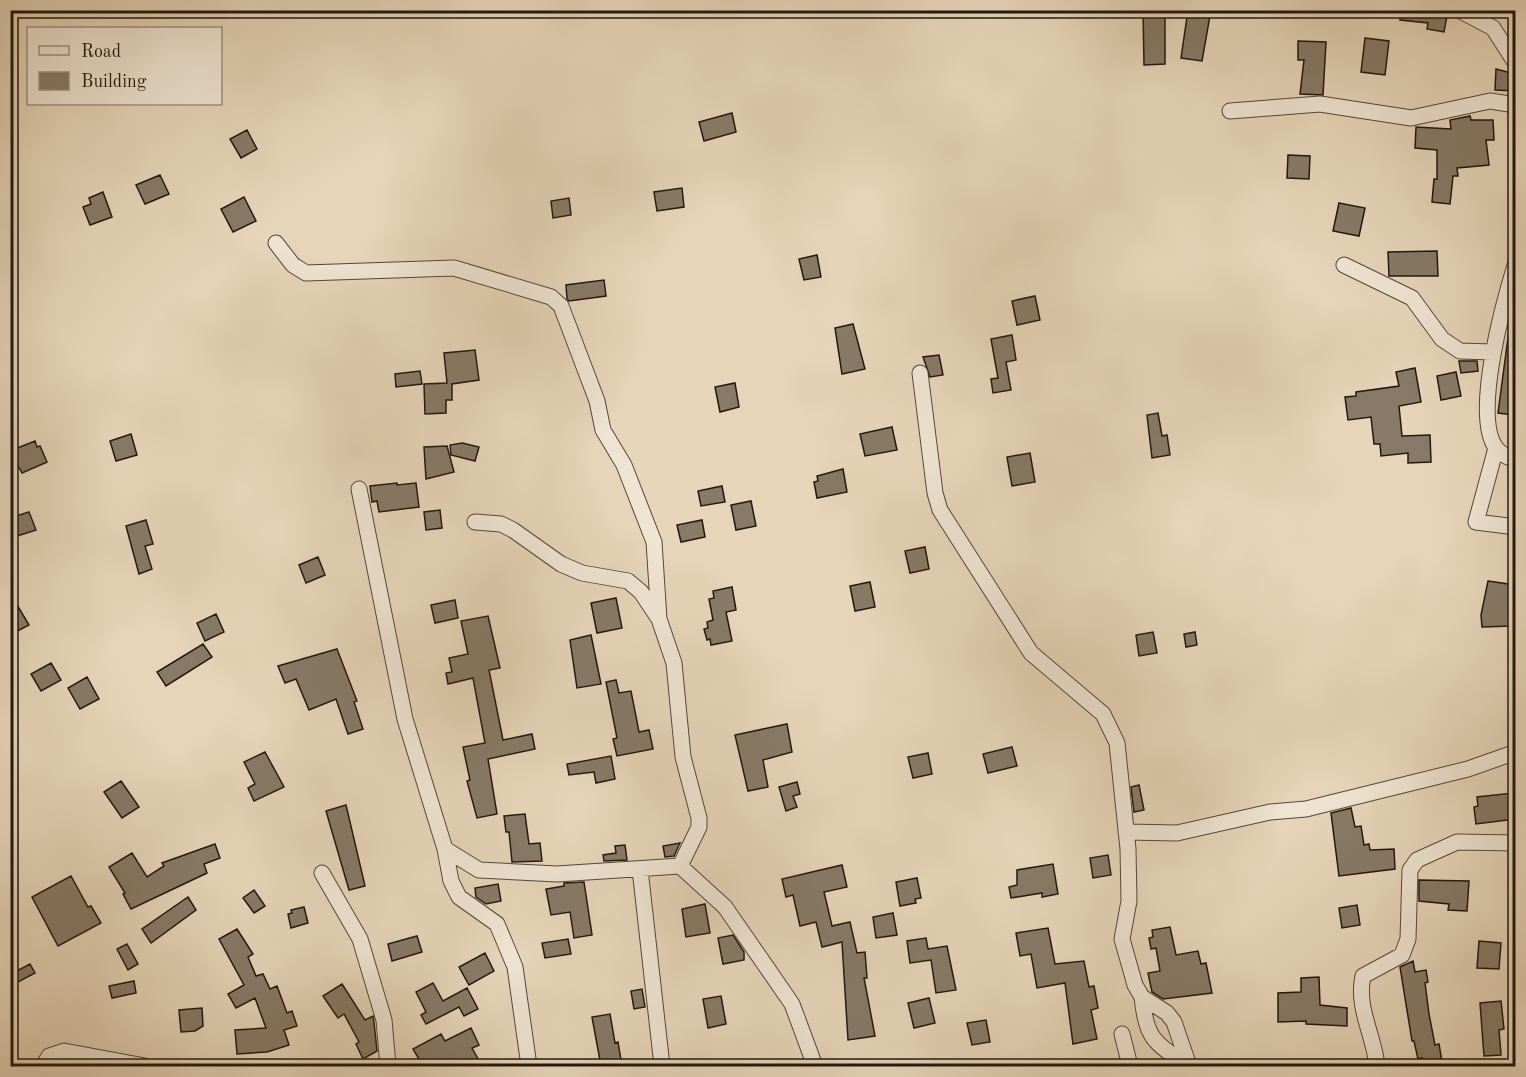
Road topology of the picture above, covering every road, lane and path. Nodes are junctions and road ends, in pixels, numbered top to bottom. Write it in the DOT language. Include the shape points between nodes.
graph roads {
  1 [pos="1459,10"];
  2 [pos="1515,64"];
  3 [pos="1515,105"];
  4 [pos="1230,111"];
  5 [pos="276,243"];
  6 [pos="1515,262"];
  7 [pos="1344,265"];
  8 [pos="1493,352"];
  9 [pos="920,373"];
  10 [pos="1496,448"];
  11 [pos="1515,460"];
  12 [pos="359,489"];
  13 [pos="475,522"];
  14 [pos="1515,527"];
  15 [pos="659,619"];
  16 [pos="1515,752"];
  17 [pos="1126,831"];
  18 [pos="1515,843"];
  19 [pos="445,849"];
  20 [pos="680,866"];
  21 [pos="640,869"];
  22 [pos="322,873"];
  23 [pos="1142,997"];
  24 [pos="1122,1034"];
  25 [pos="43,1066"];
  26 [pos="145,1066"];
  27 [pos="388,1066"];
  28 [pos="529,1066"];
  29 [pos="662,1066"];
  30 [pos="815,1066"];
  31 [pos="1130,1066"];
  32 [pos="1189,1066"];
  33 [pos="1377,1066"];
  1 -- 2 [label="street" via="1493,28"];
  3 -- 4 [label="street" via="1490,101 1411,118 1320,104"];
  5 -- 15 [label="street" via="293,265 306,273 454,268 550,297 561,306 597,401 603,430 624,465 654,542"];
  6 -- 8 [label="street"];
  7 -- 8 [label="street" via="1412,298 1442,339 1460,351"];
  8 -- 10 [label="street" via="1489,379 1490,435"];
  9 -- 17 [label="street" via="940,510 1031,653 1102,714 1118,743"];
  10 -- 11 [label="street"];
  10 -- 14 [label="street" via="1476,522"];
  12 -- 19 [label="street" via="405,719"];
  13 -- 15 [label="street" via="501,524 561,564 582,573 628,581 641,592"];
  15 -- 20 [label="street" via="674,663 682,757 699,818 699,827"];
  16 -- 17 [label="street" via="1468,769 1306,809 1270,812 1186,832"];
  17 -- 23 [label="street" via="1129,901 1122,939"];
  18 -- 33 [label="street" via="1457,842 1417,860 1410,870 1408,939 1402,955 1363,976 1360,988"];
  19 -- 21 [label="street" via="479,870 557,874"];
  19 -- 28 [label="street" via="451,881 459,897 496,924 515,967"];
  20 -- 21 [label="street"];
  20 -- 30 [label="street" via="725,907 792,1004"];
  21 -- 29 [label="street"];
  22 -- 27 [label="street" via="360,939 384,1020"];
  23 -- 32 [label="street" via="1174,1022"];
  23 -- 32 [label="street" via="1144,1025 1149,1035"];
  24 -- 31 [label="street"];
  25 -- 26 [label="street" via="49,1056 64,1050"];
}
